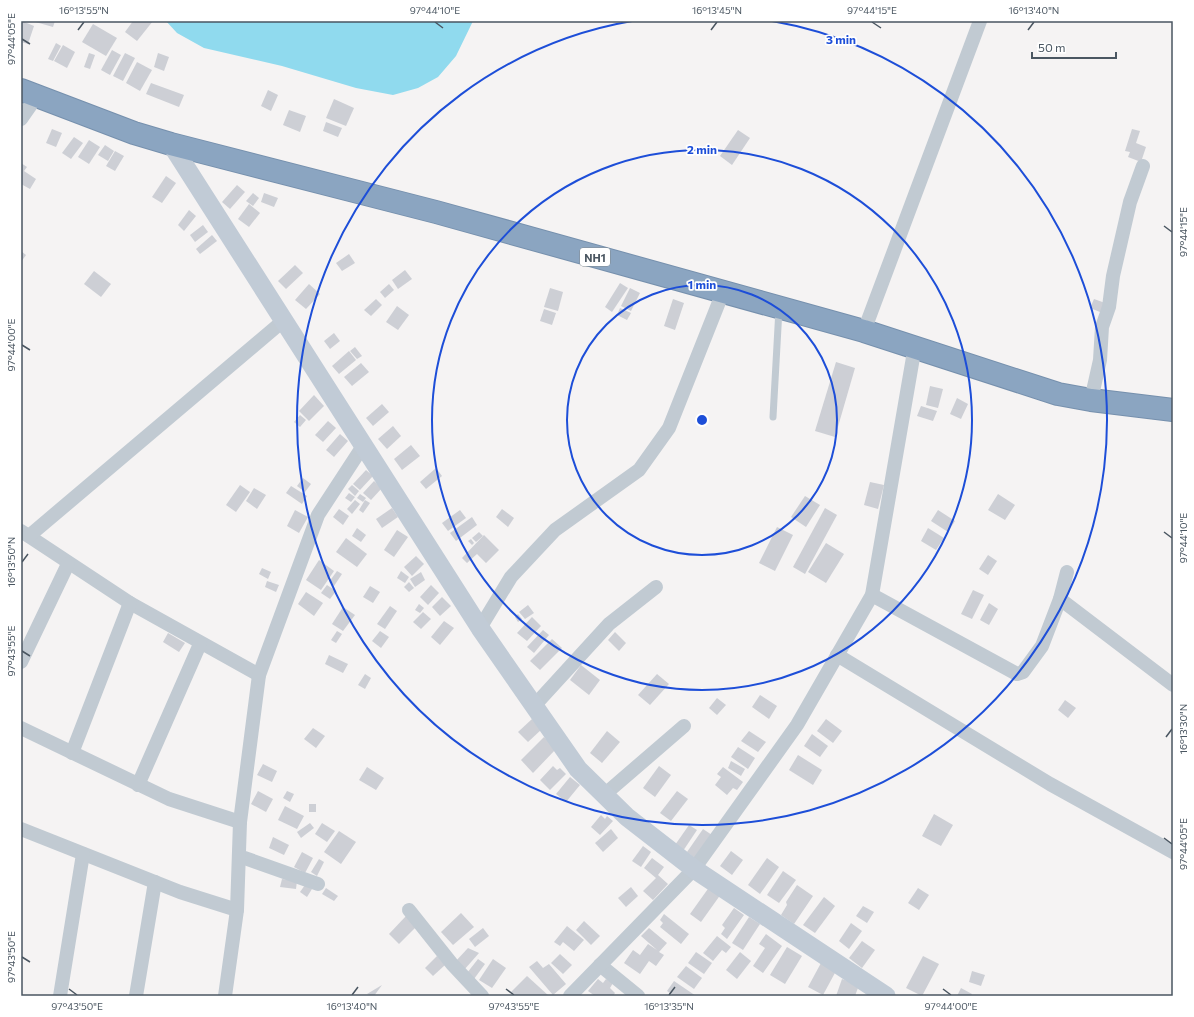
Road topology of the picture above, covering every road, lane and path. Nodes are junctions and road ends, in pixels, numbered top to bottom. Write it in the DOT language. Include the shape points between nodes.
graph roads {
  1 [pos="980,21"];
  2 [pos="29,93"];
  3 [pos="21,119"];
  4 [pos="171,144"];
  5 [pos="1143,166"];
  6 [pos="724,292"];
  7 [pos="779,307"];
  8 [pos="283,321"];
  9 [pos="864,331"];
  10 [pos="915,346"];
  11 [pos="1091,400"];
  12 [pos="1173,410"];
  13 [pos="773,417"];
  14 [pos="363,446"];
  15 [pos="25,534"];
  16 [pos="68,564"];
  17 [pos="1068,572"];
  18 [pos="656,588"];
  19 [pos="872,595"];
  20 [pos="1060,599"];
  21 [pos="130,603"];
  22 [pos="480,628"];
  23 [pos="200,644"];
  24 [pos="837,655"];
  25 [pos="21,662"];
  26 [pos="259,675"];
  27 [pos="1173,685"];
  28 [pos="534,706"];
  29 [pos="684,726"];
  30 [pos="21,728"];
  31 [pos="72,753"];
  32 [pos="138,784"];
  33 [pos="604,795"];
  34 [pos="240,822"];
  35 [pos="21,829"];
  36 [pos="1173,852"];
  37 [pos="83,854"];
  38 [pos="239,856"];
  39 [pos="694,869"];
  40 [pos="155,882"];
  41 [pos="318,884"];
  42 [pos="237,910"];
  43 [pos="409,910"];
  44 [pos="600,965"];
  45 [pos="866,991"];
  46 [pos="60,996"];
  47 [pos="136,996"];
  48 [pos="225,996"];
  49 [pos="482,996"];
  50 [pos="570,996"];
  51 [pos="638,996"];
  52 [pos="886,996"];
  1 -- 9 [label="street"];
  2 -- 3 [label="street"];
  2 -- 4 [label="highway, NH1"];
  4 -- 6 [label="highway, NH1" via="436,212"];
  4 -- 8 [label="street"];
  5 -- 11 [label="street" via="1130,202 1113,276"];
  6 -- 7 [label="highway, NH1"];
  6 -- 22 [label="street" via="669,428 639,470 555,530 511,577"];
  7 -- 9 [label="highway, NH1"];
  7 -- 13 [label="lane"];
  8 -- 14 [label="street"];
  8 -- 15 [label="street"];
  9 -- 10 [label="highway, NH1"];
  10 -- 11 [label="highway, NH1" via="1012,380 1058,394"];
  10 -- 19 [label="street"];
  11 -- 12 [label="highway, NH1"];
  14 -- 22 [label="street"];
  14 -- 26 [label="street" via="318,515"];
  15 -- 16 [label="street"];
  16 -- 21 [label="street"];
  16 -- 25 [label="street"];
  17 -- 20 [label="street"];
  18 -- 28 [label="street" via="609,624"];
  19 -- 20 [label="street" via="1017,674 1023,672 1042,646"];
  19 -- 24 [label="street"];
  20 -- 27 [label="street"];
  21 -- 23 [label="street"];
  21 -- 31 [label="street"];
  22 -- 28 [label="street"];
  23 -- 26 [label="street"];
  23 -- 32 [label="street"];
  24 -- 36 [label="street" via="1050,784"];
  24 -- 39 [label="street" via="797,725"];
  26 -- 34 [label="street"];
  28 -- 33 [label="street" via="578,769"];
  29 -- 33 [label="street"];
  30 -- 31 [label="street"];
  31 -- 32 [label="street"];
  32 -- 34 [label="street" via="168,799"];
  33 -- 39 [label="street" via="627,818"];
  34 -- 38 [label="street"];
  35 -- 37 [label="street"];
  37 -- 40 [label="street"];
  37 -- 46 [label="street"];
  38 -- 41 [label="street"];
  38 -- 42 [label="street"];
  39 -- 44 [label="street"];
  39 -- 45 [label="street"];
  40 -- 42 [label="street"];
  40 -- 47 [label="street"];
  42 -- 48 [label="street"];
  43 -- 49 [label="street" via="452,964"];
  44 -- 50 [label="street"];
  44 -- 51 [label="street"];
  45 -- 52 [label="street"];
}
